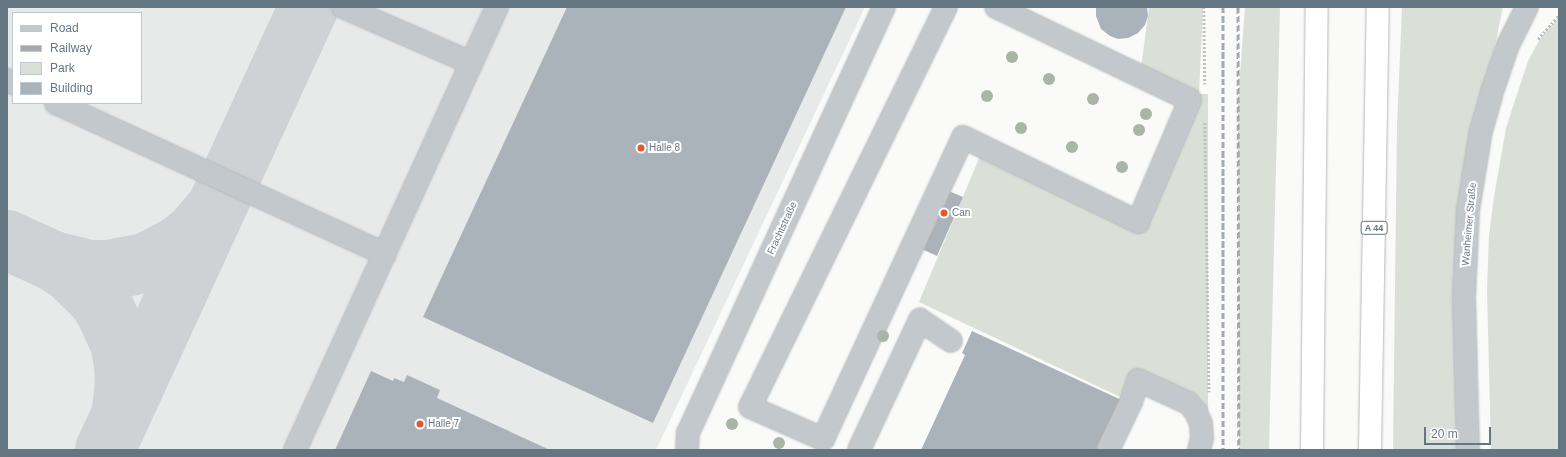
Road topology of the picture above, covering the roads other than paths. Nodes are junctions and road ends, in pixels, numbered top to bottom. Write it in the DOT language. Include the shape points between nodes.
graph roads {
  1 [pos="343,7"];
  2 [pos="498,7"];
  3 [pos="884,7"];
  4 [pos="946,7"];
  5 [pos="996,7"];
  6 [pos="1316,7"];
  7 [pos="1378,7"];
  8 [pos="1527,7"];
  9 [pos="471,63"];
  10 [pos="58,104"];
  11 [pos="385,254"];
  12 [pos="951,342"];
  13 [pos="295,450"];
  14 [pos="687,450"];
  15 [pos="859,450"];
  16 [pos="1108,450"];
  17 [pos="1199,450"];
  18 [pos="1312,450"];
  19 [pos="1370,450"];
  20 [pos="1468,450"];
  1 -- 9 [label="street"];
  2 -- 9 [label="street"];
  3 -- 14 [label="street, Frachtstraße" via="688,433"];
  4 -- 5 [label="street" via="750,407 823,439 963,136 1138,222 1190,100"];
  6 -- 18 [label="highway"];
  7 -- 19 [label="highway, A 44"];
  8 -- 20 [label="street, Wanheimer Straße" via="1508,45 1491,95 1481,131 1468,210 1464,298"];
  9 -- 11 [label="street"];
  10 -- 11 [label="street"];
  11 -- 13 [label="street"];
  12 -- 15 [label="street" via="920,320"];
  16 -- 17 [label="street" via="1131,402 1138,380 1188,403 1196,412 1201,424 1202,438"];
}
